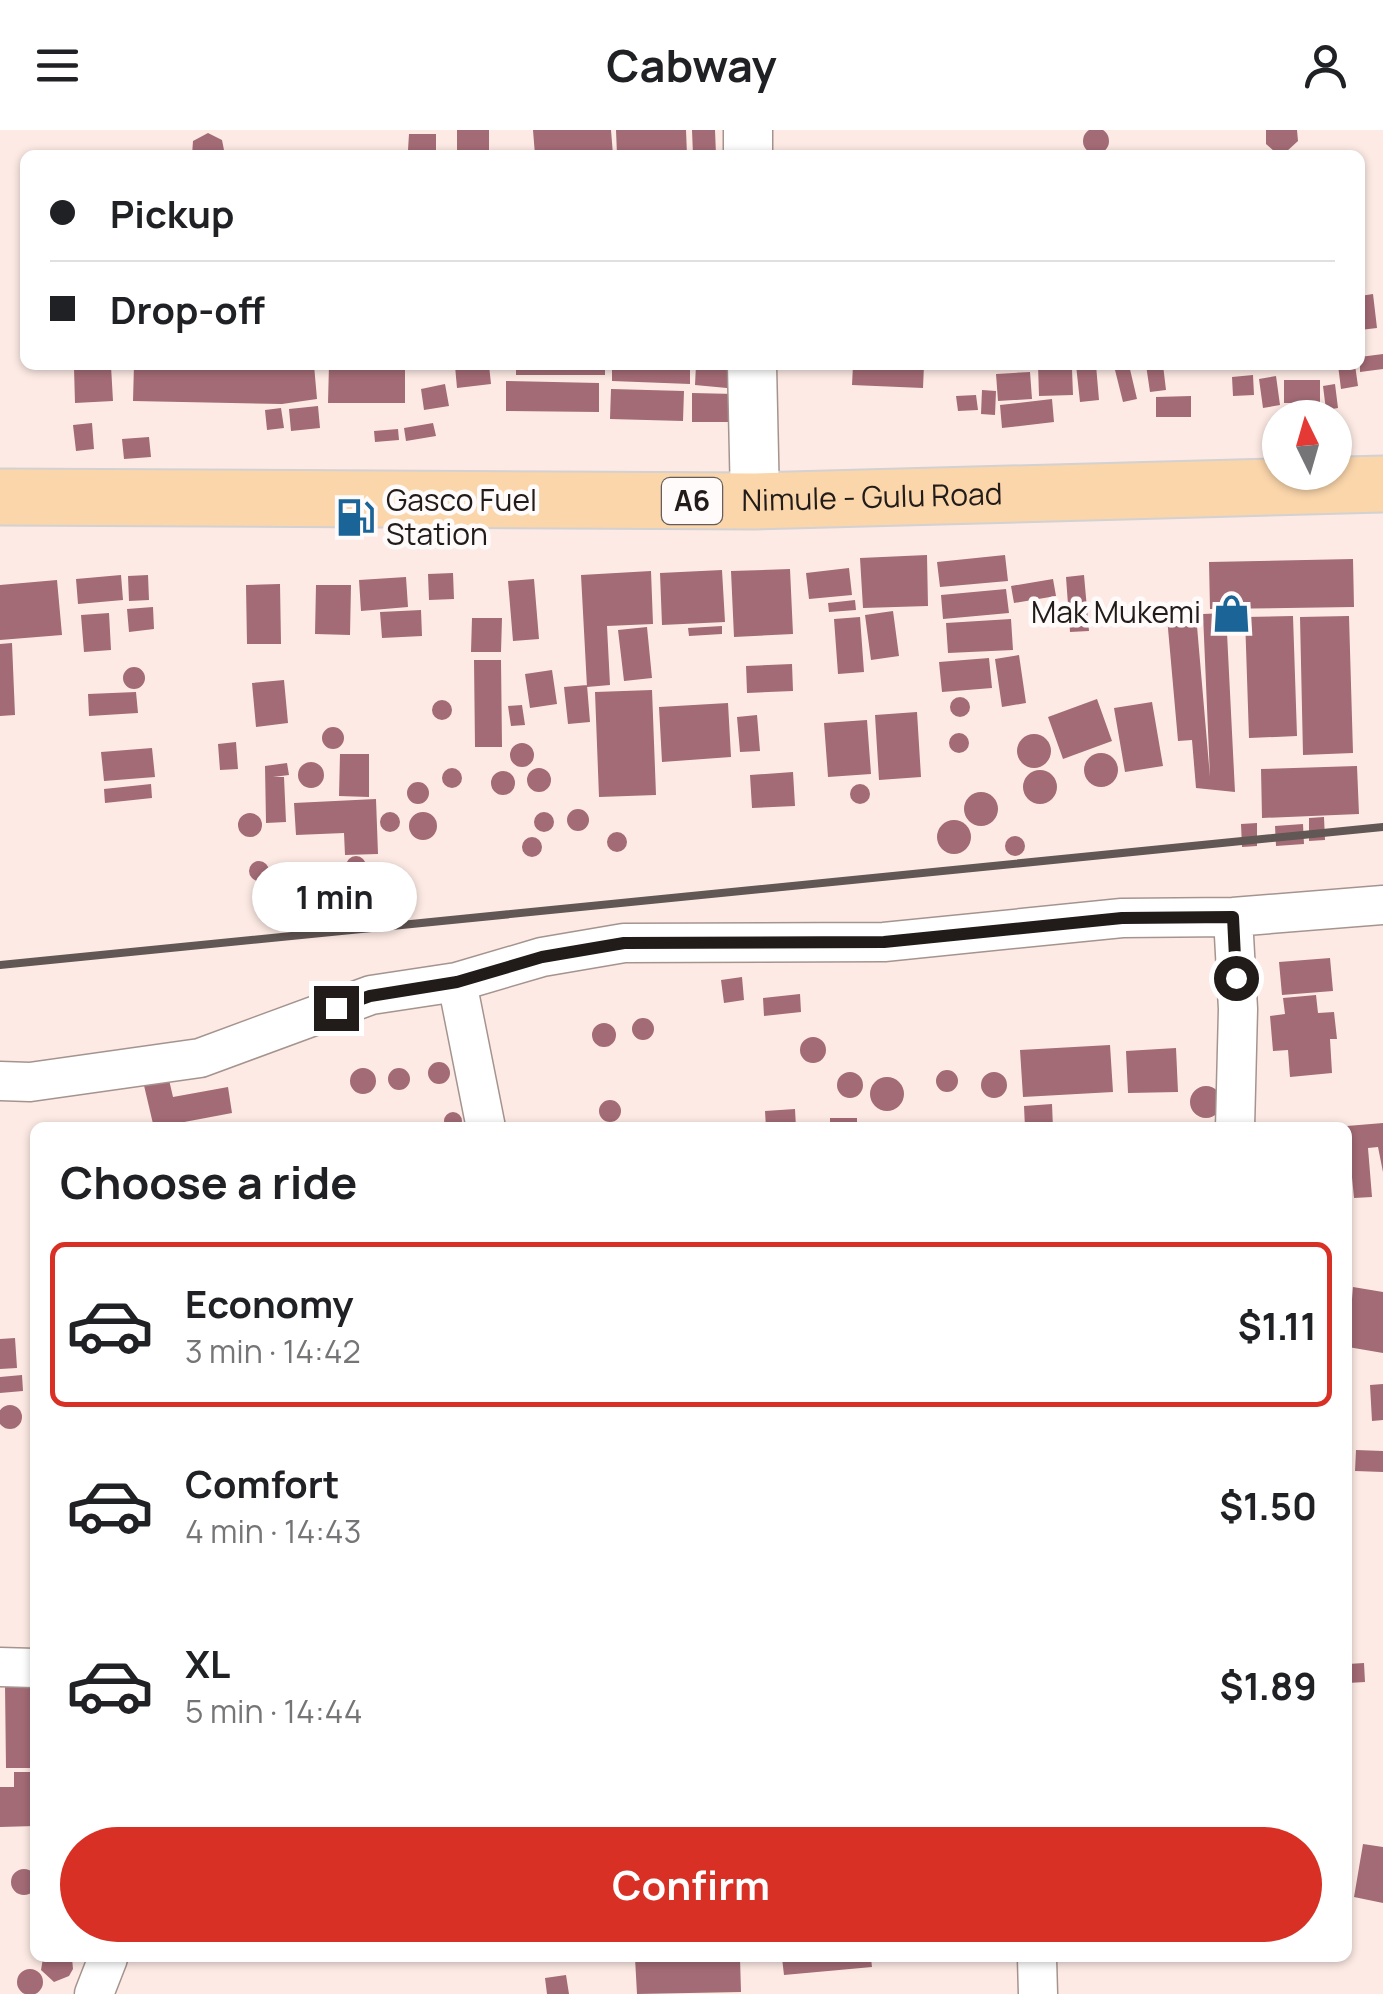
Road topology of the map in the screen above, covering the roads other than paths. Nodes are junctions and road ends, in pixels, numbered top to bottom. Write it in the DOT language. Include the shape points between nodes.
graph roads {
  1 [pos="752,370"];
  2 [pos="1383,484"];
  3 [pos="0,497"];
  4 [pos="755,501"];
  5 [pos="1383,906"];
  6 [pos="1233,917"];
  7 [pos="457,982"];
  8 [pos="0,1081"];
  9 [pos="485,1122"];
  10 [pos="1235,1122"];
  11 [pos="0,1667"];
  12 [pos="30,1668"];
  13 [pos="106,1962"];
  14 [pos="1036,1962"];
  15 [pos="94,1994"];
  16 [pos="1038,1994"];
  1 -- 4 [label="street"];
  2 -- 4 [label="main road, Nimule - Gulu Road / A6"];
  3 -- 4 [label="main road, Nimule - Gulu Road / A6"];
  5 -- 6 [label="street"];
  6 -- 7 [label="street" via="1122,918 867,942 624,943 542,957"];
  6 -- 10 [label="street"];
  7 -- 8 [label="street" via="370,996 200,1058"];
  7 -- 9 [label="street"];
  11 -- 12 [label="street"];
  13 -- 15 [label="street"];
  14 -- 16 [label="street"];
}
